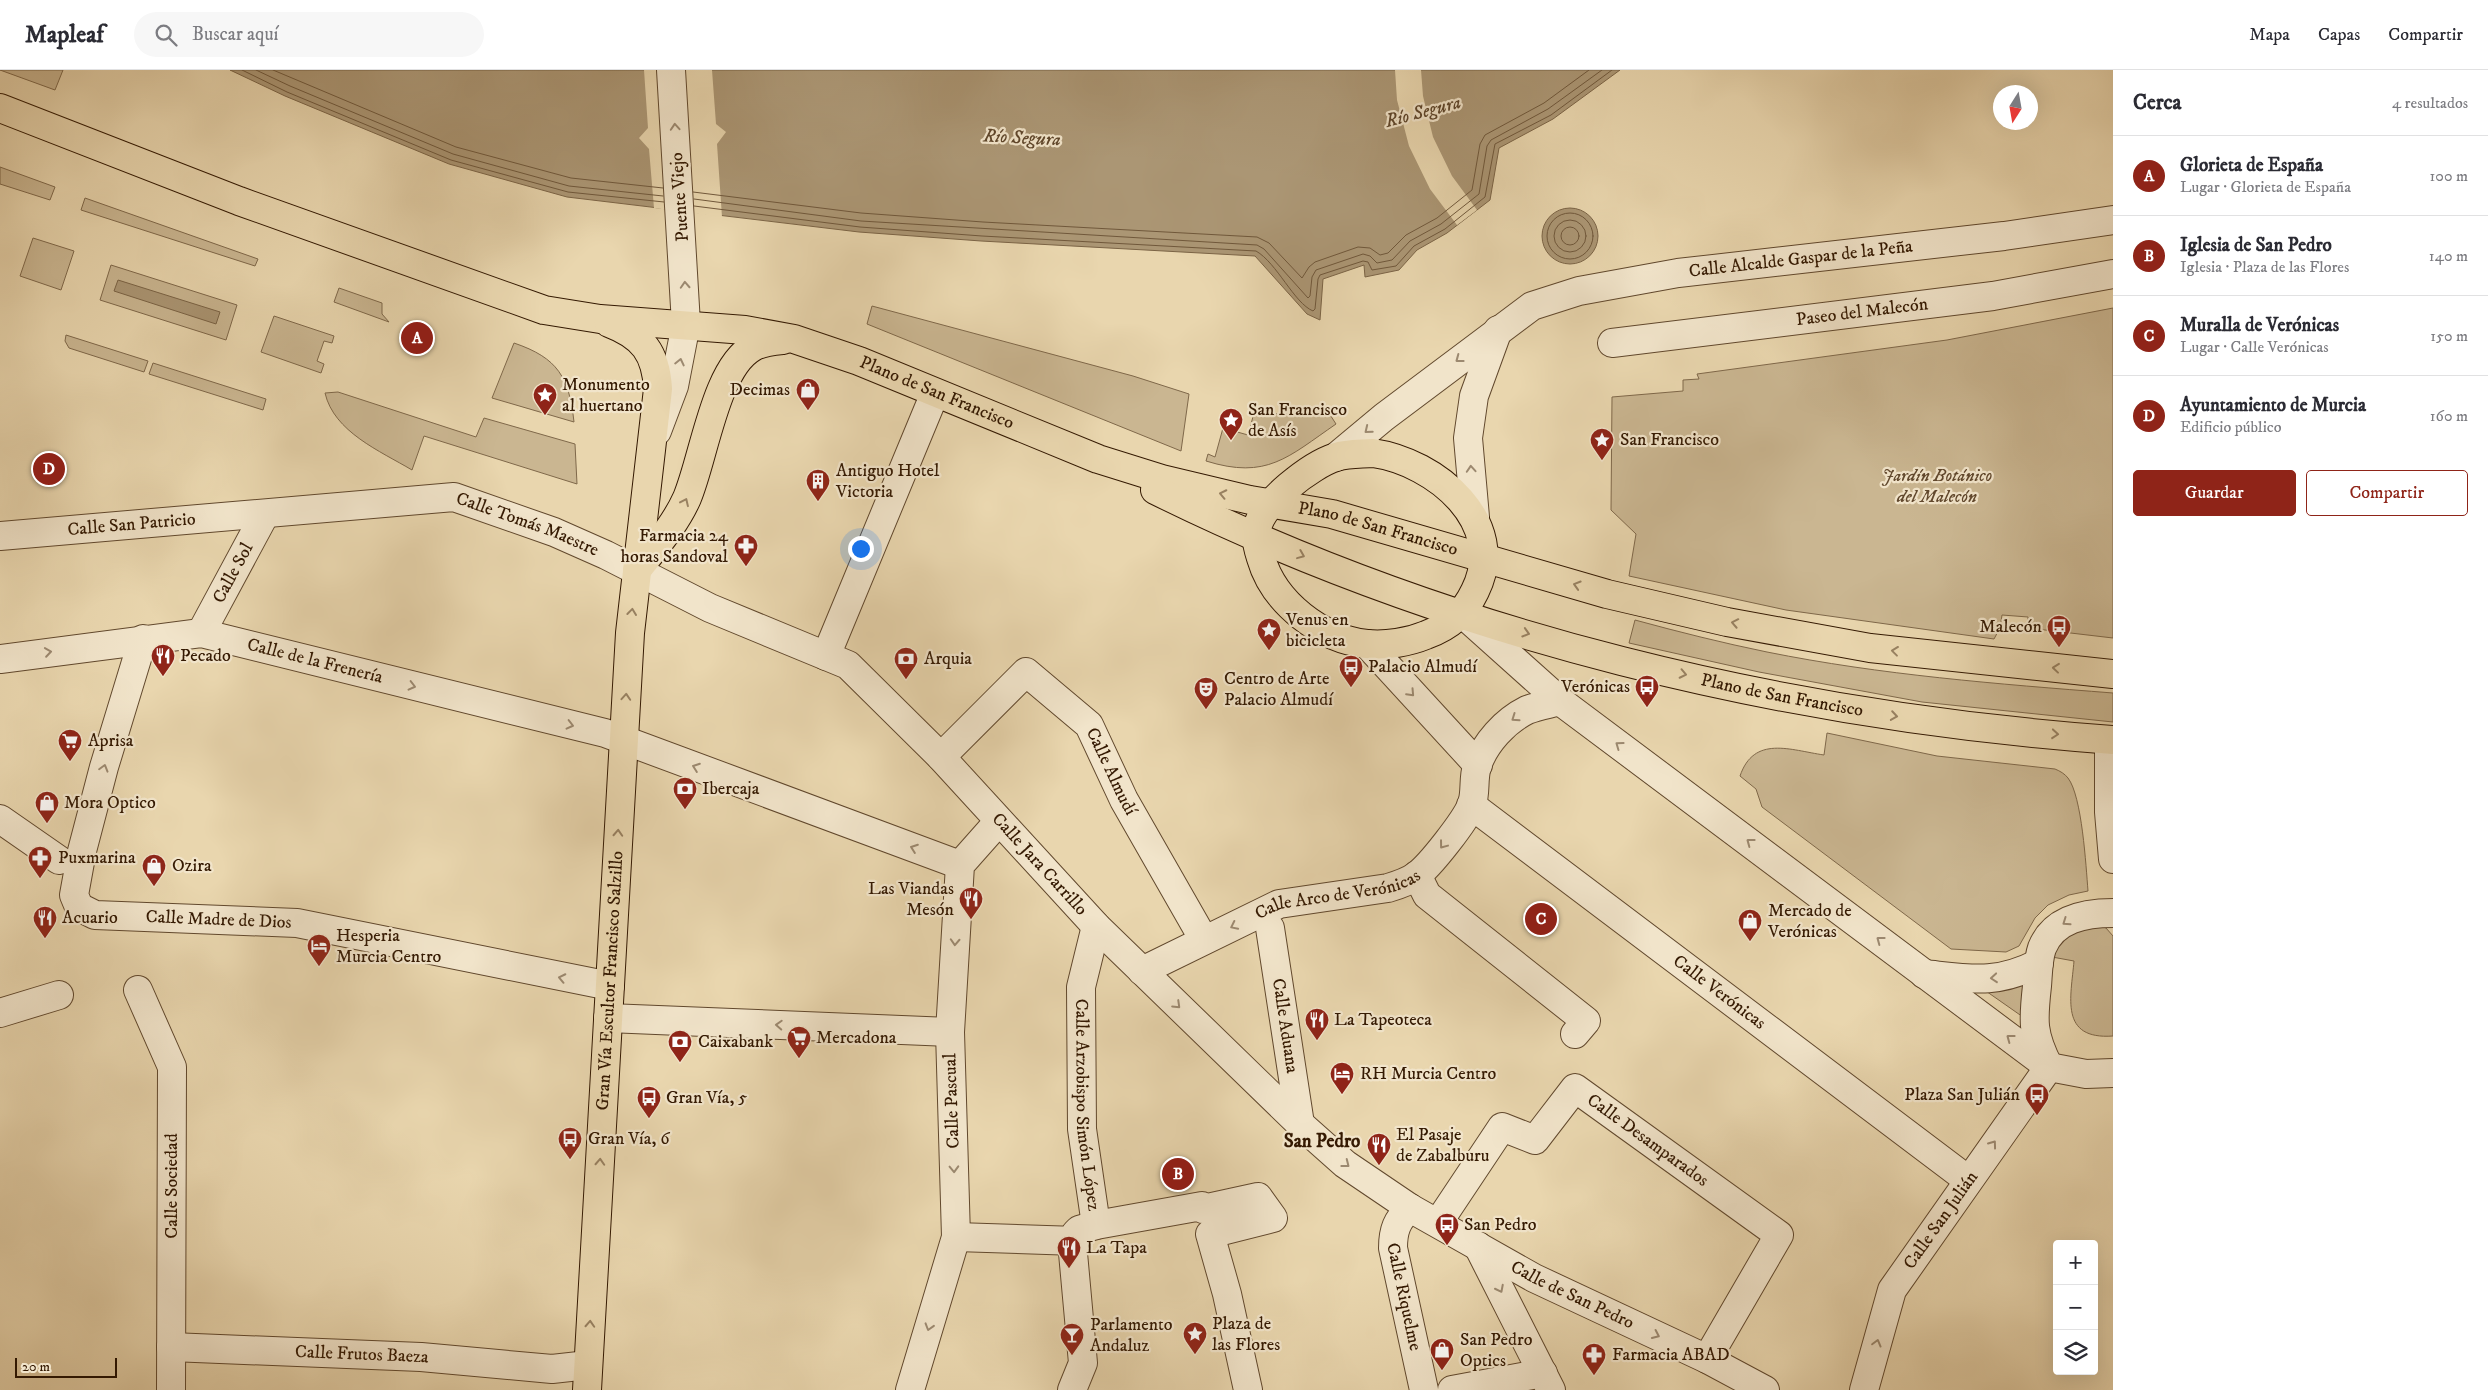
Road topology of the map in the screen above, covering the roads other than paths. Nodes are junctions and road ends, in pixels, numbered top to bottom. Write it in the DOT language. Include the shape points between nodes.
graph roads {
  1 [pos="671,70"];
  2 [pos="0,108"];
  3 [pos="2113,220"];
  4 [pos="2113,274"];
  5 [pos="600,319"];
  6 [pos="686,324"];
  7 [pos="1498,330"];
  8 [pos="794,338"];
  9 [pos="1612,343"];
  10 [pos="935,393"];
  11 [pos="652,441"];
  12 [pos="1078,451"];
  13 [pos="1336,457"];
  14 [pos="1271,503"];
  15 [pos="265,514"];
  16 [pos="1475,517"];
  17 [pos="0,536"];
  18 [pos="1256,537"];
  19 [pos="1484,557"];
  20 [pos="637,571"];
  21 [pos="1463,613"];
  22 [pos="201,633"];
  23 [pos="143,640"];
  24 [pos="1367,644"];
  25 [pos="826,656"];
  26 [pos="0,659"];
  27 [pos="2109,674"];
  28 [pos="1560,701"];
  29 [pos="624,740"];
  30 [pos="2111,740"];
  31 [pos="941,757"];
  32 [pos="1478,765"];
  33 [pos="1471,805"];
  34 [pos="0,819"];
  35 [pos="998,821"];
  36 [pos="2113,859"];
  37 [pos="69,863"];
  38 [pos="960,865"];
  39 [pos="1417,876"];
  40 [pos="2113,913"];
  41 [pos="1096,926"];
  42 [pos="1270,928"];
  43 [pos="1204,940"];
  44 [pos="2040,963"];
  45 [pos="1142,971"];
  46 [pos="1924,974"];
  47 [pos="610,986"];
  48 [pos="138,990"];
  49 [pos="59,995"];
  50 [pos="0,1013"];
  51 [pos="608,1018"];
  52 [pos="950,1032"];
  53 [pos="1575,1034"];
  54 [pos="2049,1067"];
  55 [pos="2113,1073"];
  56 [pos="1300,1124"];
  57 [pos="1968,1180"];
  58 [pos="1410,1208"];
  59 [pos="1438,1223"];
  60 [pos="1086,1233"];
  61 [pos="956,1237"];
  62 [pos="1478,1246"];
  63 [pos="171,1347"];
  64 [pos="1707,1359"];
  65 [pos="587,1378"];
  66 [pos="1547,1382"];
  67 [pos="171,1390"];
  68 [pos="910,1390"];
  69 [pos="1072,1390"];
  70 [pos="1248,1390"];
  71 [pos="1424,1390"];
  72 [pos="1452,1390"];
  73 [pos="1765,1390"];
  74 [pos="1864,1390"];
  6 -- 1 [label="street, Puente Viejo, one-way"];
  2 -- 5 [label="main road" via="231,198 530,305"];
  3 -- 7 [label="street, Calle Alcalde Gaspar de la Peña" via="1626,282 1579,291 1532,306"];
  4 -- 9 [label="street, Paseo del Malecón" via="1993,296"];
  5 -- 6 [label="main road, Plano de San Francisco"];
  5 -- 11 [label="main road, Gran Vía Escultor Francisco Salzillo" via="638,339 655,361 658,389"];
  6 -- 8 [label="main road, Plano de San Francisco"];
  11 -- 6 [label="street, Puente Viejo, one-way" via="674,386"];
  7 -- 13 [label="street, Calle Alcalde Gaspar de la Peña, one-way" via="1384,416"];
  16 -- 7 [label="street, one-way" via="1468,438 1474,396"];
  8 -- 10 [label="main road, Plano de San Francisco"];
  20 -- 8 [label="main road, one-way" via="669,529 687,498 720,395 733,366 752,347"];
  10 -- 12 [label="main road, Plano de San Francisco"];
  10 -- 25 [label="street"];
  11 -- 20 [label="main road, Gran Vía Escultor Francisco Salzillo"];
  14 -- 12 [label="main road, Plano de San Francisco, one-way" via="1162,479"];
  12 -- 18 [label="main road, Plano de San Francisco"];
  13 -- 14 [label="main road, Plano de San Francisco" via="1309,472"];
  13 -- 16 [label="main road, Plano de San Francisco" via="1356,454 1393,456 1435,478"];
  14 -- 18 [label="main road, Plano de San Francisco" via="1260,516"];
  14 -- 19 [label="main road, Plano de San Francisco" via="1332,514"];
  15 -- 17 [label="street, Calle San Patricio"];
  15 -- 20 [label="street, Calle Tomás Maestre" via="454,497 554,532"];
  15 -- 22 [label="street, Calle Sol"];
  16 -- 19 [label="main road, Plano de San Francisco"];
  18 -- 21 [label="main road, Plano de San Francisco, one-way" via="1360,578"];
  18 -- 24 [label="main road, Plano de San Francisco" via="1264,570 1286,604 1323,629"];
  19 -- 21 [label="main road, Plano de San Francisco" via="1478,585"];
  27 -- 19 [label="main road, Plano de San Francisco, one-way" via="1870,648 1791,634 1626,598"];
  20 -- 25 [label="street, Calle Jara Carrillo" via="710,608"];
  29 -- 20 [label="main road, Gran Vía Escultor Francisco Salzillo, one-way"];
  21 -- 24 [label="main road, Plano de San Francisco" via="1451,623 1417,639"];
  21 -- 28 [label="street"];
  21 -- 30 [label="main road, Plano de San Francisco, one-way" via="1594,653 1795,699 1964,726"];
  22 -- 23 [label="street, Calle de la Frenería"];
  22 -- 29 [label="street, Calle de la Frenería, one-way"];
  26 -- 23 [label="street, Calle de la Frenería, one-way"];
  37 -- 23 [label="street, Calle Madre de Dios, one-way" via="104,767"];
  24 -- 32 [label="street, one-way"];
  25 -- 31 [label="street, Calle Jara Carrillo" via="848,665"];
  28 -- 32 [label="street, Calle Arco de Verónicas, one-way" via="1528,710 1512,719 1487,746"];
  46 -- 28 [label="street, one-way"];
  38 -- 29 [label="street, Calle de la Frenería, one-way"];
  47 -- 29 [label="main road, Gran Vía Escultor Francisco Salzillo, one-way"];
  30 -- 36 [label="street" via="2109,812"];
  31 -- 35 [label="street, Calle Jara Carrillo"];
  31 -- 43 [label="street, Calle Almudí" via="1026,672 1089,725 1124,800"];
  32 -- 33 [label="street, Calle Arco de Verónicas"];
  33 -- 39 [label="street, Calle Arco de Verónicas, one-way"];
  33 -- 57 [label="street, Calle Verónicas"];
  34 -- 37 [label="street"];
  35 -- 38 [label="street"];
  35 -- 41 [label="street, Calle Jara Carrillo"];
  47 -- 37 [label="street, Calle Madre de Dios, one-way" via="297,923 95,914 80,907 74,895"];
  38 -- 52 [label="street, Calle Pascual, one-way"];
  39 -- 43 [label="street, Calle Arco de Verónicas, one-way" via="1388,888 1279,904"];
  39 -- 53 [label="street" via="1428,895 1586,1021"];
  40 -- 44 [label="street, one-way" via="2073,917 2048,938"];
  41 -- 45 [label="street, Calle Jara Carrillo"];
  41 -- 60 [label="street, Calle Arzobispo Simón López" via="1081,987"];
  42 -- 56 [label="street, Calle Aduana"];
  43 -- 45 [label="street, Calle Arco de Verónicas"];
  44 -- 46 [label="street, one-way" via="2007,977 1987,979"];
  44 -- 54 [label="street" via="2035,1034"];
  45 -- 56 [label="street, Calle Jara Carrillo, one-way"];
  54 -- 46 [label="street, one-way"];
  47 -- 51 [label="main road, Gran Vía Escultor Francisco Salzillo"];
  48 -- 63 [label="street, Calle Sociedad" via="172,1067"];
  49 -- 50 [label="street"];
  52 -- 51 [label="street, one-way"];
  65 -- 51 [label="main road, Gran Vía Escultor Francisco Salzillo, one-way"];
  52 -- 61 [label="street, Calle Pascual, one-way"];
  54 -- 55 [label="street" via="2086,1074"];
  57 -- 54 [label="street, Calle San Julián, one-way"];
  56 -- 58 [label="street, Calle Jara Carrillo, one-way" via="1345,1164"];
  74 -- 57 [label="street, Calle San Julián, one-way" via="1892,1290"];
  58 -- 59 [label="street, Calle de San Pedro"];
  58 -- 71 [label="street, Calle Riquelme" via="1399,1218 1393,1248"];
  59 -- 62 [label="street, Calle de San Pedro"];
  59 -- 64 [label="street, Calle Desamparados" via="1502,1127 1535,1140 1575,1088 1779,1235"];
  60 -- 61 [label="street"];
  60 -- 69 [label="street" via="1073,1253 1083,1363"];
  60 -- 70 [label="street" via="1202,1206 1203,1209 1258,1197 1273,1218 1210,1234"];
  61 -- 68 [label="street, Calle Pascual, one-way"];
  62 -- 64 [label="street, Calle de San Pedro, one-way" via="1534,1278"];
  62 -- 66 [label="street, one-way"];
  63 -- 65 [label="street, Calle Frutos Baeza" via="421,1357 552,1369"];
  63 -- 67 [label="street, Calle Sociedad"];
  64 -- 73 [label="street, Calle de San Pedro"];
  66 -- 72 [label="street"];
}
